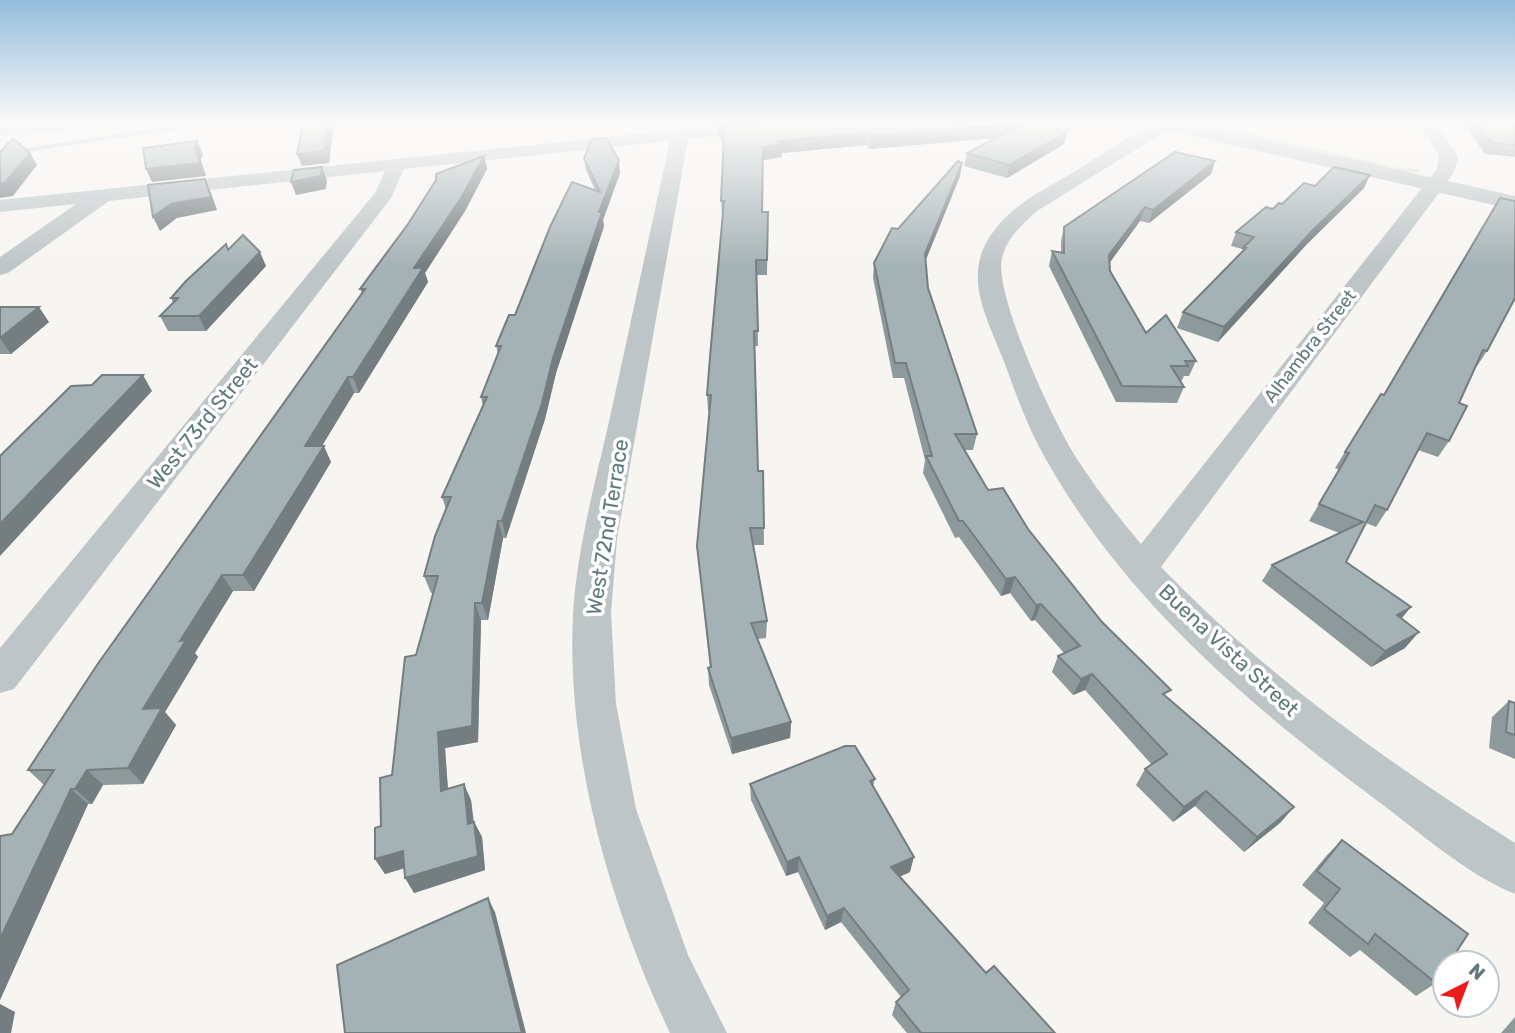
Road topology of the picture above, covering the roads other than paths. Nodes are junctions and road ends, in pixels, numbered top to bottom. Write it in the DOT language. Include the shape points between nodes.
graph roads {
  1 [pos="341,170"];
  2 [pos="394,170"];
  3 [pos="673,170"];
  4 [pos="1091,170"];
  5 [pos="1373,170"];
  6 [pos="1446,170"];
  7 [pos="1434,184"];
  8 [pos="107,196"];
  9 [pos="1515,203"];
  10 [pos="0,206"];
  11 [pos="0,268"];
  12 [pos="1142,567"];
  13 [pos="0,677"];
  14 [pos="1515,870"];
  15 [pos="699,1033"];
  1 -- 8 [label="street"];
  2 -- 13 [label="street, West 73rd Street" via="384,194"];
  3 -- 15 [label="street, West 72nd Terrace" via="600,539 592,613 596,704 613,809 666,967"];
  4 -- 12 [label="street, Buena Vista Street" via="1014,219 989,260 991,298 1066,468"];
  5 -- 7 [label="street"];
  6 -- 7 [label="street, Alhambra Street"];
  7 -- 9 [label="street"];
  7 -- 12 [label="street, Alhambra Street"];
  8 -- 10 [label="street"];
  8 -- 11 [label="street" via="78,211"];
  12 -- 14 [label="street, Buena Vista Street" via="1202,631 1356,761"];
}
